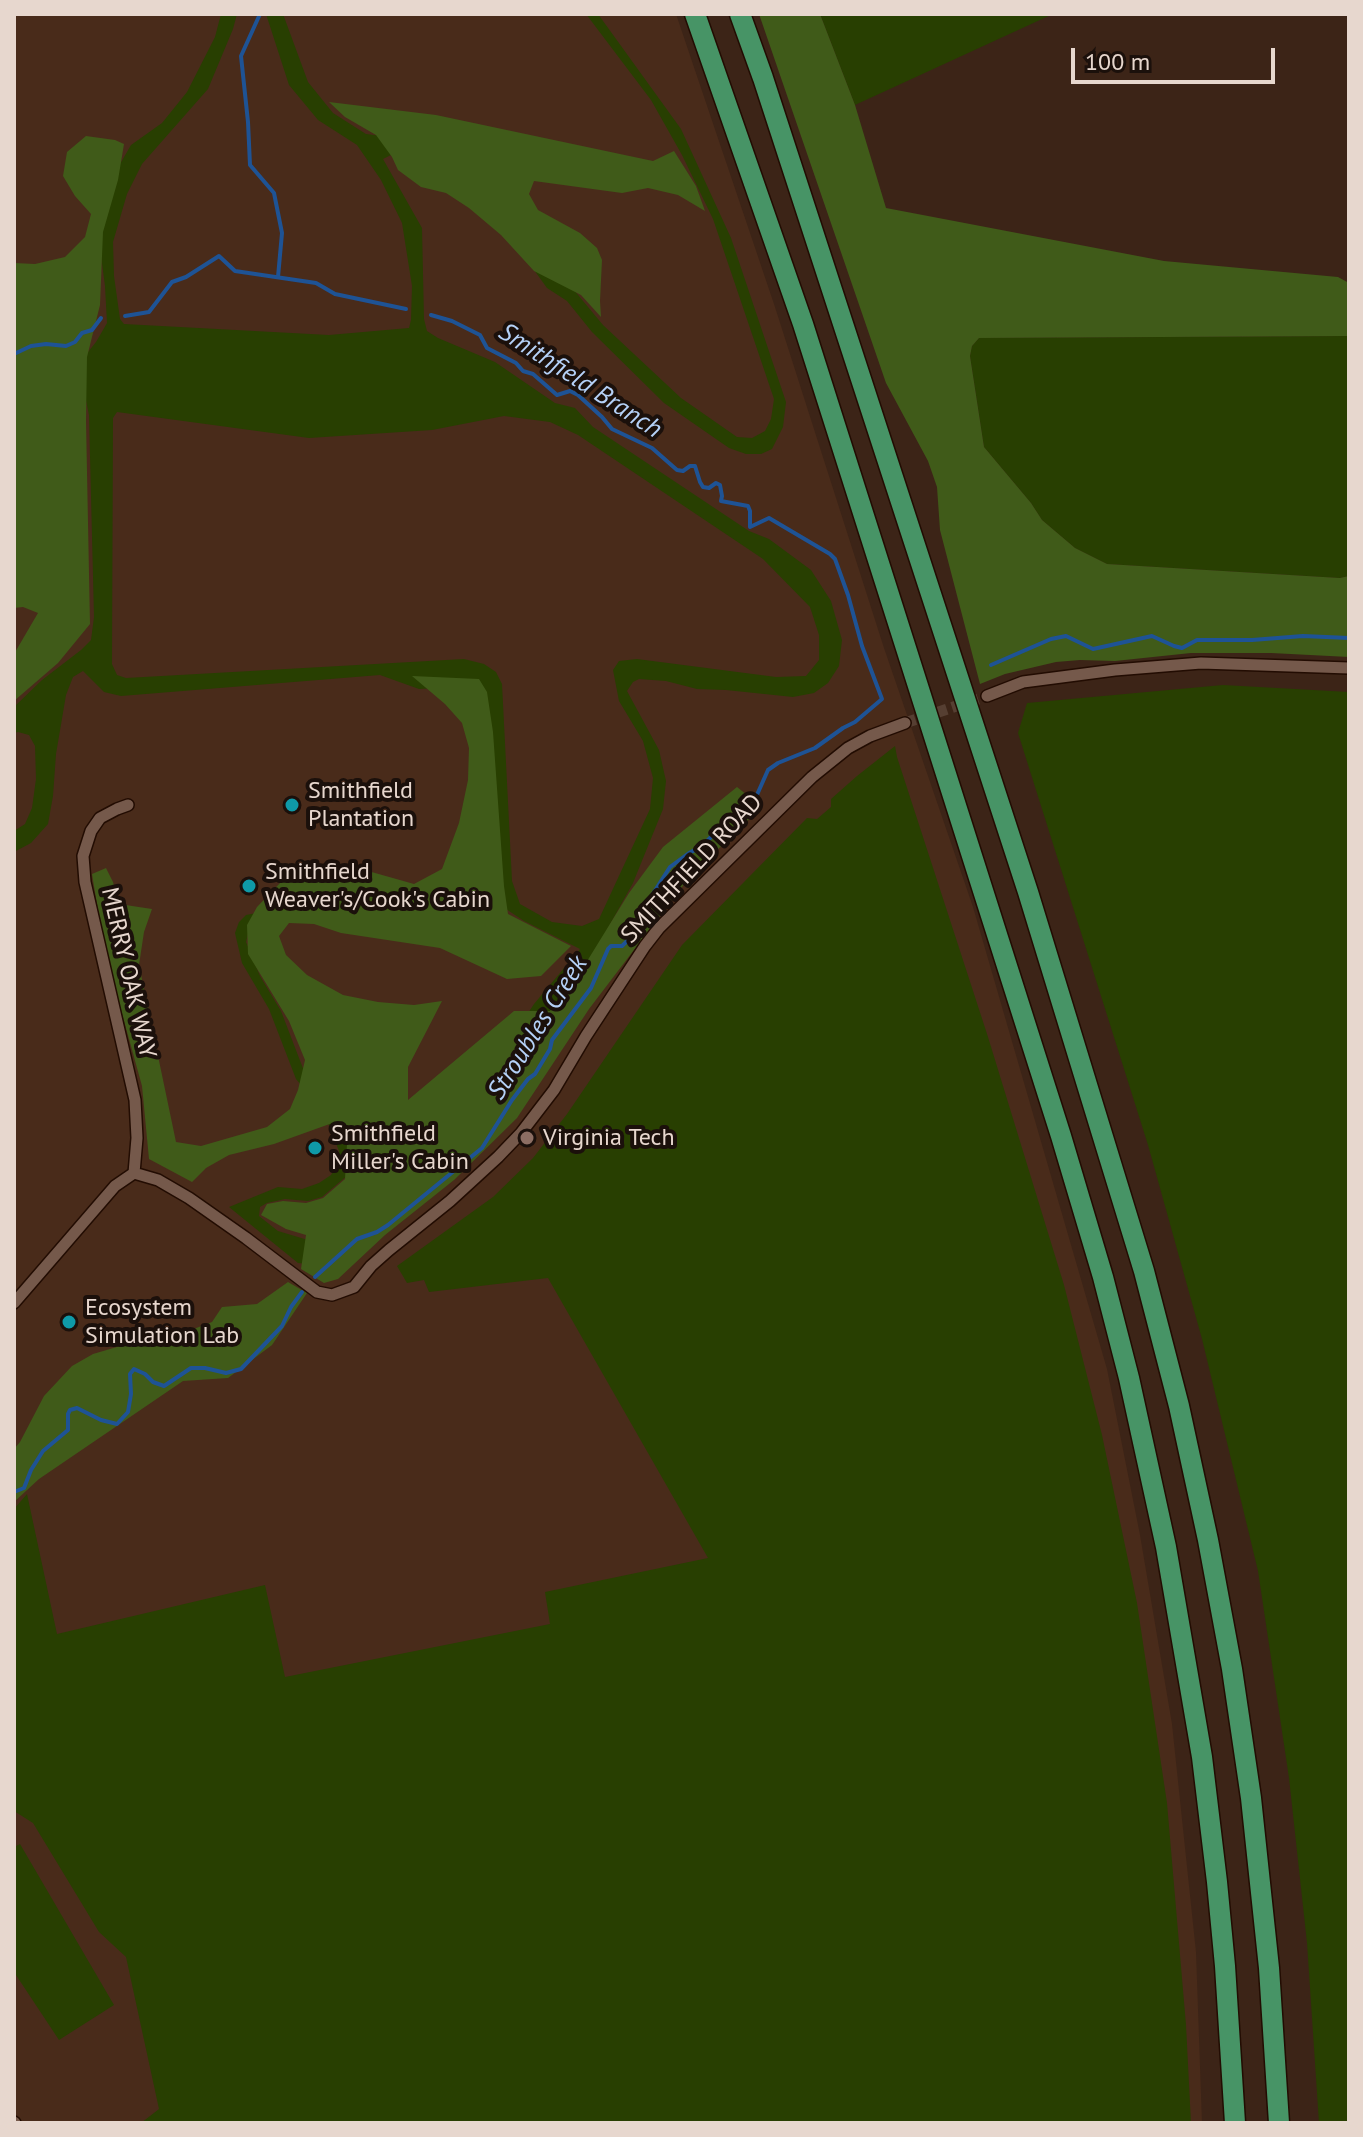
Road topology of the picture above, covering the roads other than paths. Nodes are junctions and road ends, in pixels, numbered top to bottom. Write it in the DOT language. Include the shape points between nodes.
graph roads {
  1 [pos="695,14"];
  2 [pos="740,14"];
  3 [pos="1349,668"];
  4 [pos="987,696"];
  5 [pos="905,723"];
  6 [pos="128,805"];
  7 [pos="134,1173"];
  8 [pos="14,1303"];
  9 [pos="1235,2123"];
  10 [pos="1279,2123"];
  1 -- 9 [label="highway" via="803,324 1056,1121 1129,1378 1166,1547 1204,1771"];
  2 -- 10 [label="highway" via="1028,892 1171,1376 1208,1540 1242,1733 1264,1911"];
  3 -- 4 [label="street" via="1201,663 1023,682"];
  5 -- 7 [label="street, SMITHFIELD ROAD" via="848,748 812,777 659,928 521,1133 354,1287 332,1295 317,1292 189,1198"];
  6 -- 7 [label="street, MERRY OAK WAY" via="100,818 83,856 135,1100"];
  7 -- 8 [label="street" via="115,1186"];
}
